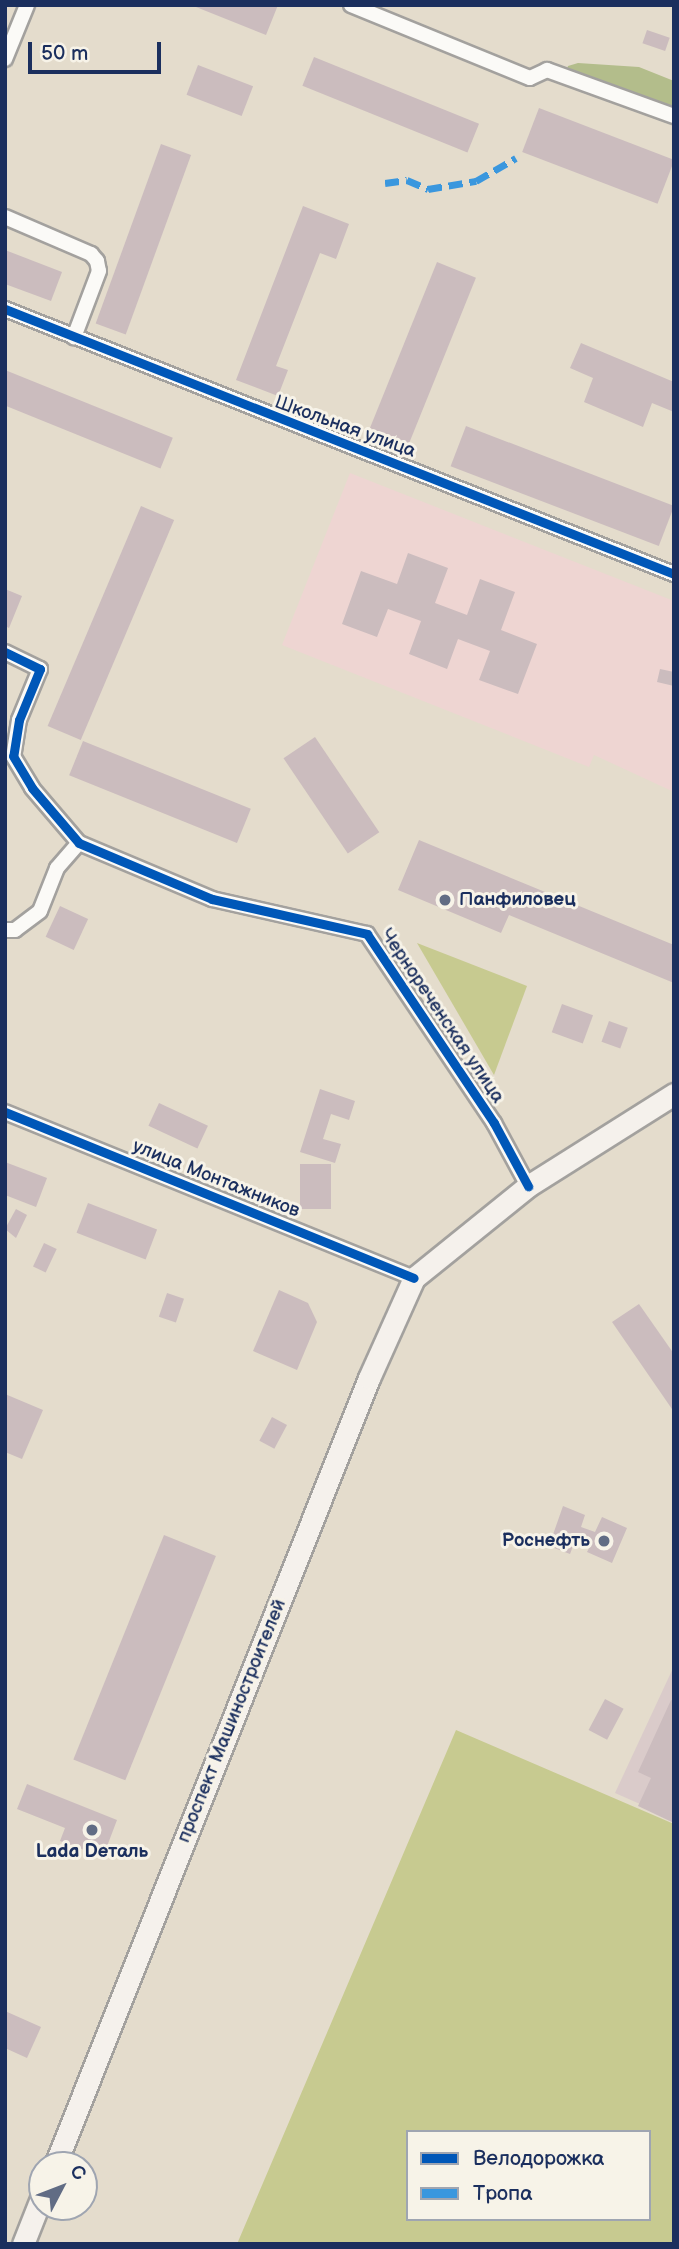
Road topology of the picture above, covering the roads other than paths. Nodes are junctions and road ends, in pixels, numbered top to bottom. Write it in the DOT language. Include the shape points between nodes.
graph roads {
  1 [pos="27,5"];
  2 [pos="351,5"];
  3 [pos="5,59"];
  4 [pos="674,116"];
  5 [pos="5,217"];
  6 [pos="5,309"];
  7 [pos="74,337"];
  8 [pos="674,574"];
  9 [pos="5,652"];
  10 [pos="79,843"];
  11 [pos="5,930"];
  12 [pos="674,1094"];
  13 [pos="5,1112"];
  14 [pos="528,1186"];
  15 [pos="414,1278"];
  16 [pos="61,2151"];
  17 [pos="32,2221"];
  18 [pos="23,2244"];
  1 -- 3 [label="street"];
  2 -- 4 [label="street" via="530,78 547,70"];
  5 -- 7 [label="street" via="91,254 97,261 99,271"];
  6 -- 7 [label="street, Школьная улица"];
  7 -- 8 [label="street, Школьная улица"];
  9 -- 10 [label="street, Чернореченская улица" via="40,669 19,720 13,755 32,788"];
  10 -- 11 [label="street" via="57,868 34,919 15,930"];
  10 -- 14 [label="street, Чернореченская улица" via="212,899 366,934 494,1123"];
  12 -- 14 [label="main road"];
  13 -- 15 [label="street, улица Монтажников"];
  14 -- 15 [label="main road"];
  15 -- 16 [label="main road, проспект Машиностроителей" via="369,1378"];
  17 -- 18 [label="main road"];
}
